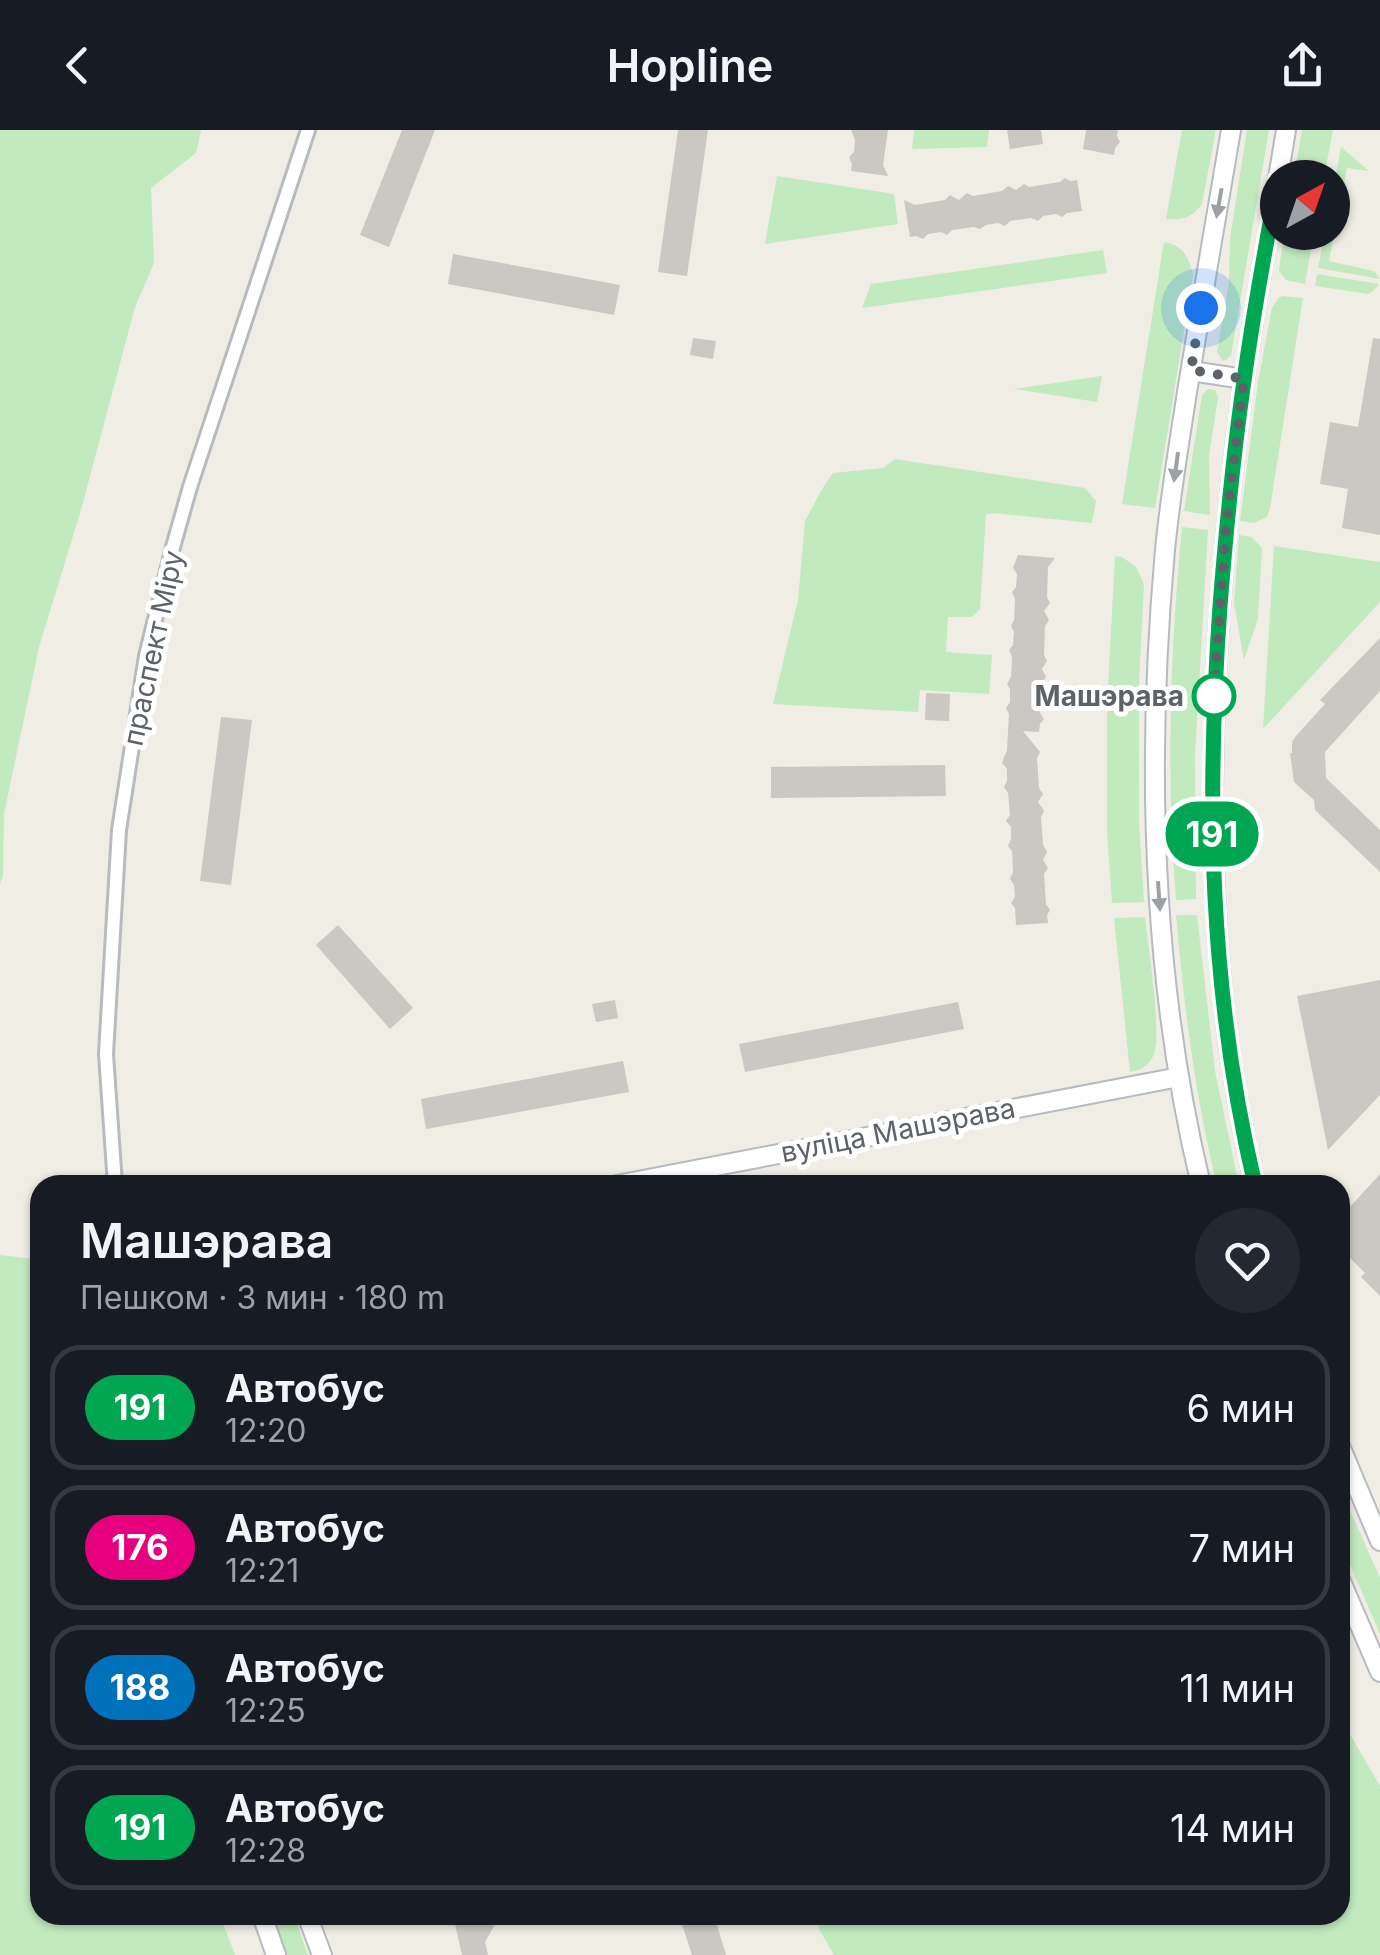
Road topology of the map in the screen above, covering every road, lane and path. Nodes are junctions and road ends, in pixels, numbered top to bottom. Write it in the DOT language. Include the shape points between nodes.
graph roads {
  1 [pos="308,130"];
  2 [pos="1231,130"];
  3 [pos="1286,130"];
  4 [pos="1281,160"];
  5 [pos="1266,250"];
  6 [pos="1191,370"];
  7 [pos="1244,379"];
  8 [pos="1179,1077"];
  9 [pos="115,1175"];
  10 [pos="669,1175"];
  11 [pos="1198,1175"];
  12 [pos="1253,1175"];
  13 [pos="1350,1470"];
  14 [pos="1380,1541"];
  15 [pos="1350,1602"];
  16 [pos="1380,1672"];
  17 [pos="266,1925"];
  18 [pos="311,1925"];
  19 [pos="276,1955"];
  20 [pos="322,1955"];
  1 -- 9 [label="street, праспект Міру" via="190,487 146,656 119,830 112,928 106,1054"];
  2 -- 6 [label="main road, one-way"];
  3 -- 4 [label="main road"];
  5 -- 7 [label="main road"];
  6 -- 7 [label="main road"];
  6 -- 8 [label="main road, one-way" via="1165,548 1155,683 1154,822"];
  7 -- 12 [label="main road" via="1226,525 1211,820 1220,988"];
  8 -- 10 [label="main road, вуліца Машэрава"];
  8 -- 11 [label="main road"];
  13 -- 14 [label="main road"];
  15 -- 16 [label="main road"];
  17 -- 19 [label="main road"];
  18 -- 20 [label="main road"];
}
